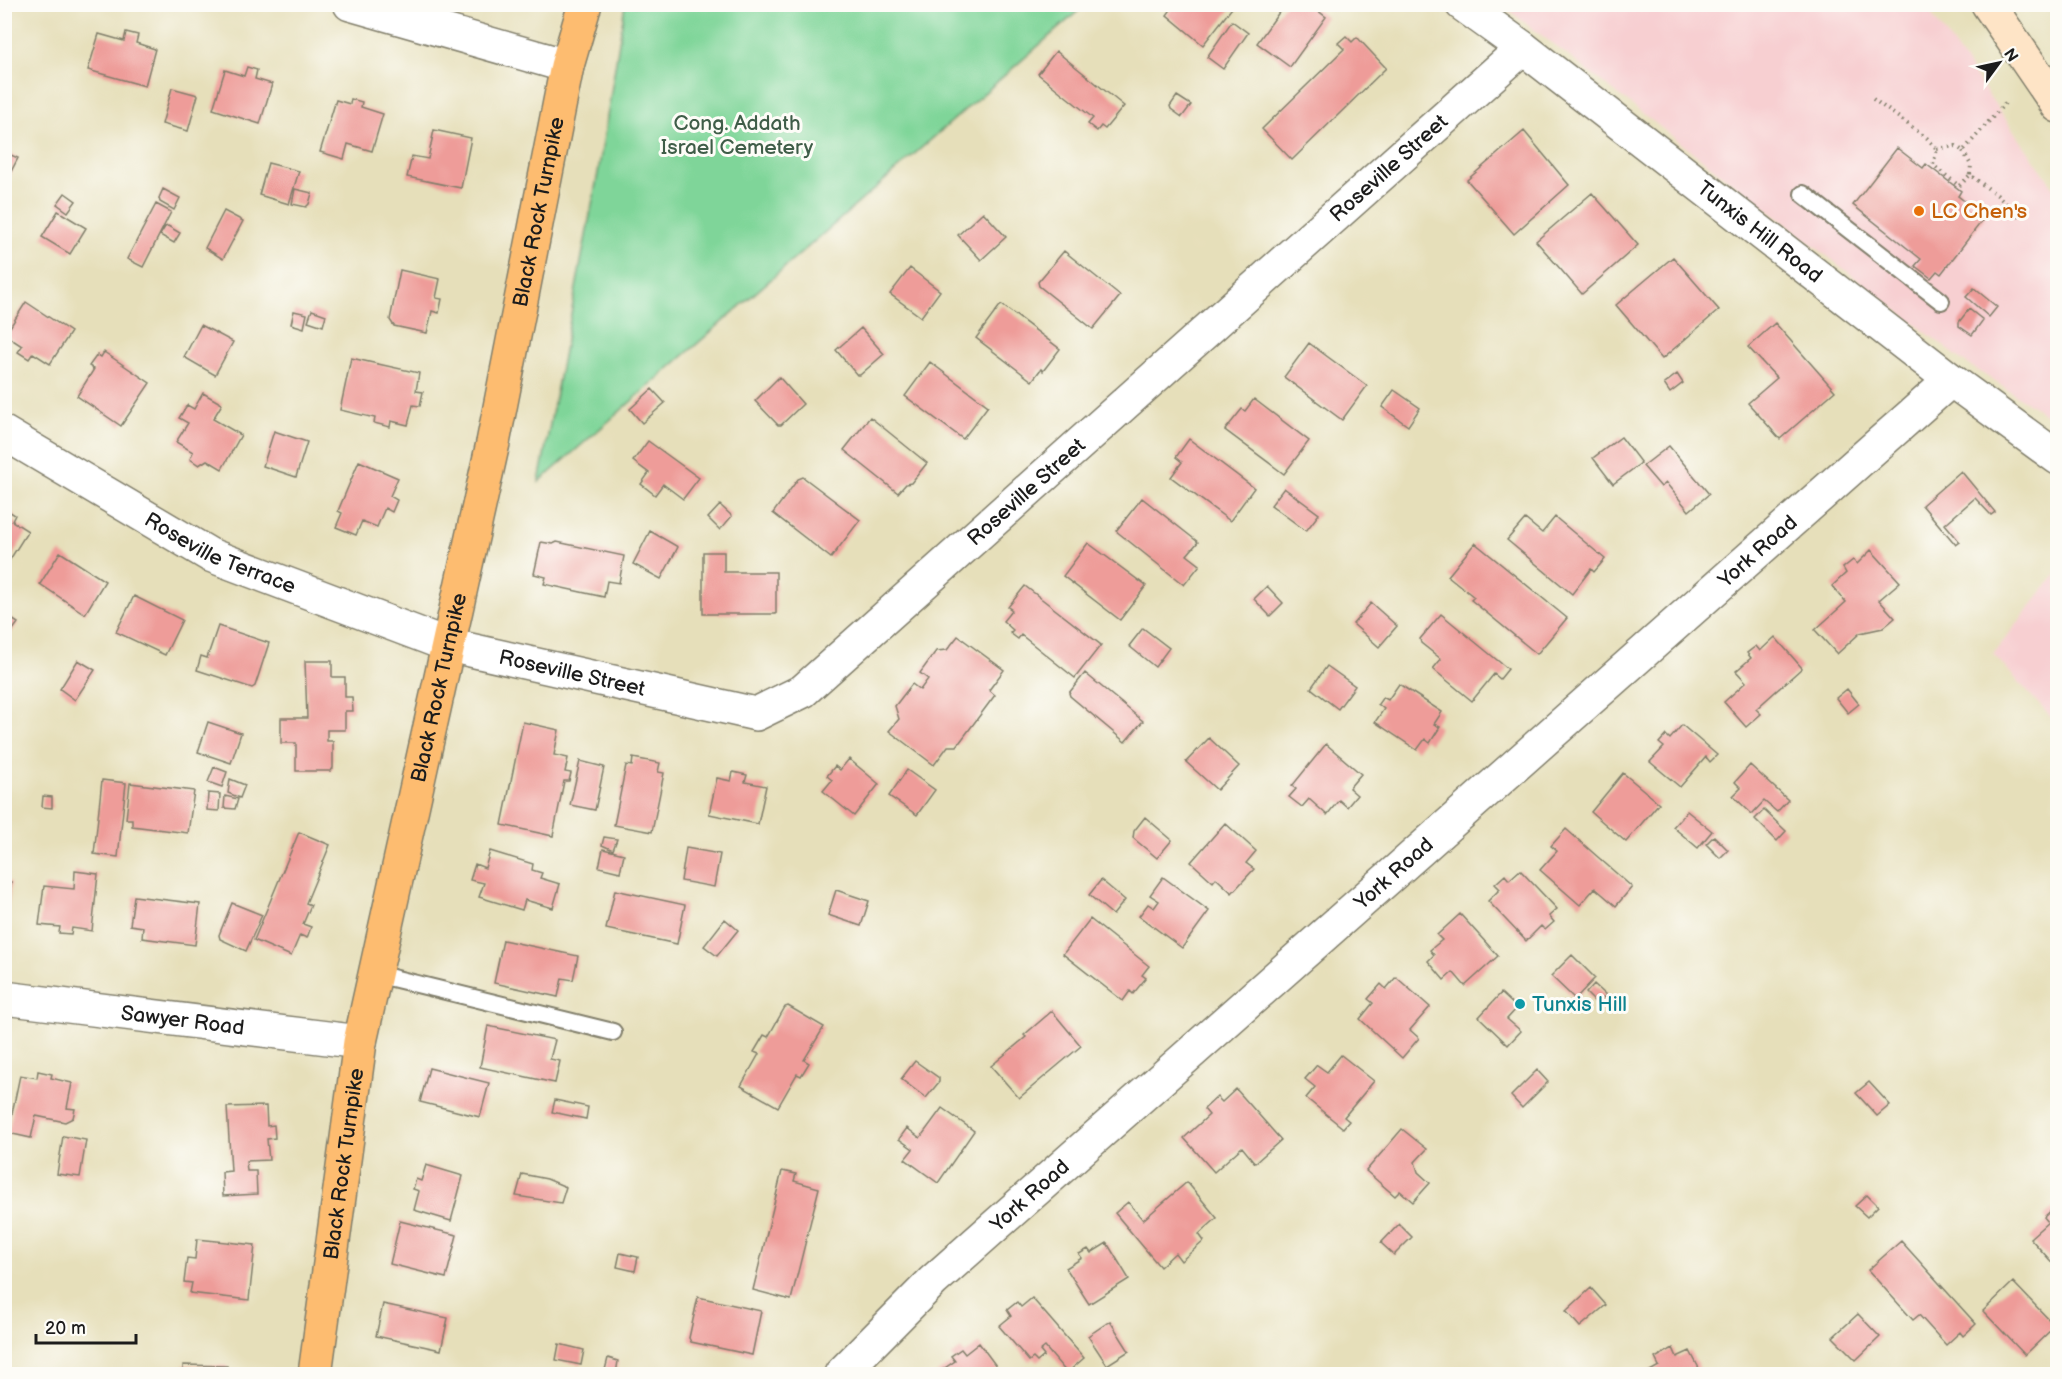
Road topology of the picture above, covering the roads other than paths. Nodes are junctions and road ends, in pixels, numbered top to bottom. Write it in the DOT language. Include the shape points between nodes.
graph roads {
  1 [pos="350,4"];
  2 [pos="585,4"];
  3 [pos="1462,4"];
  4 [pos="1988,4"];
  5 [pos="1523,48"];
  6 [pos="567,66"];
  7 [pos="2055,96"];
  8 [pos="1803,194"];
  9 [pos="1941,301"];
  10 [pos="1951,380"];
  11 [pos="4,433"];
  12 [pos="2058,458"];
  13 [pos="448,645"];
  14 [pos="376,974"];
  15 [pos="4,998"];
  16 [pos="613,1032"];
  17 [pos="360,1042"];
  18 [pos="315,1374"];
  19 [pos="841,1374"];
  1 -- 6 [label="street"];
  2 -- 6 [label="main road, Black Rock Turnpike"];
  3 -- 5 [label="street, Tunxis Hill Road"];
  4 -- 7 [label="main road"];
  5 -- 10 [label="street, Tunxis Hill Road"];
  5 -- 13 [label="street, Roseville Street" via="803,691 756,714"];
  6 -- 13 [label="main road, Black Rock Turnpike" via="493,443"];
  8 -- 9 [label="lane"];
  10 -- 12 [label="street, Tunxis Hill Road"];
  10 -- 19 [label="street, York Road" via="942,1273"];
  11 -- 13 [label="street, Roseville Terrace" via="210,555"];
  13 -- 14 [label="main road, Black Rock Turnpike"];
  14 -- 16 [label="lane"];
  14 -- 17 [label="main road, Black Rock Turnpike"];
  15 -- 17 [label="street, Sawyer Road"];
  17 -- 18 [label="main road, Black Rock Turnpike"];
}
